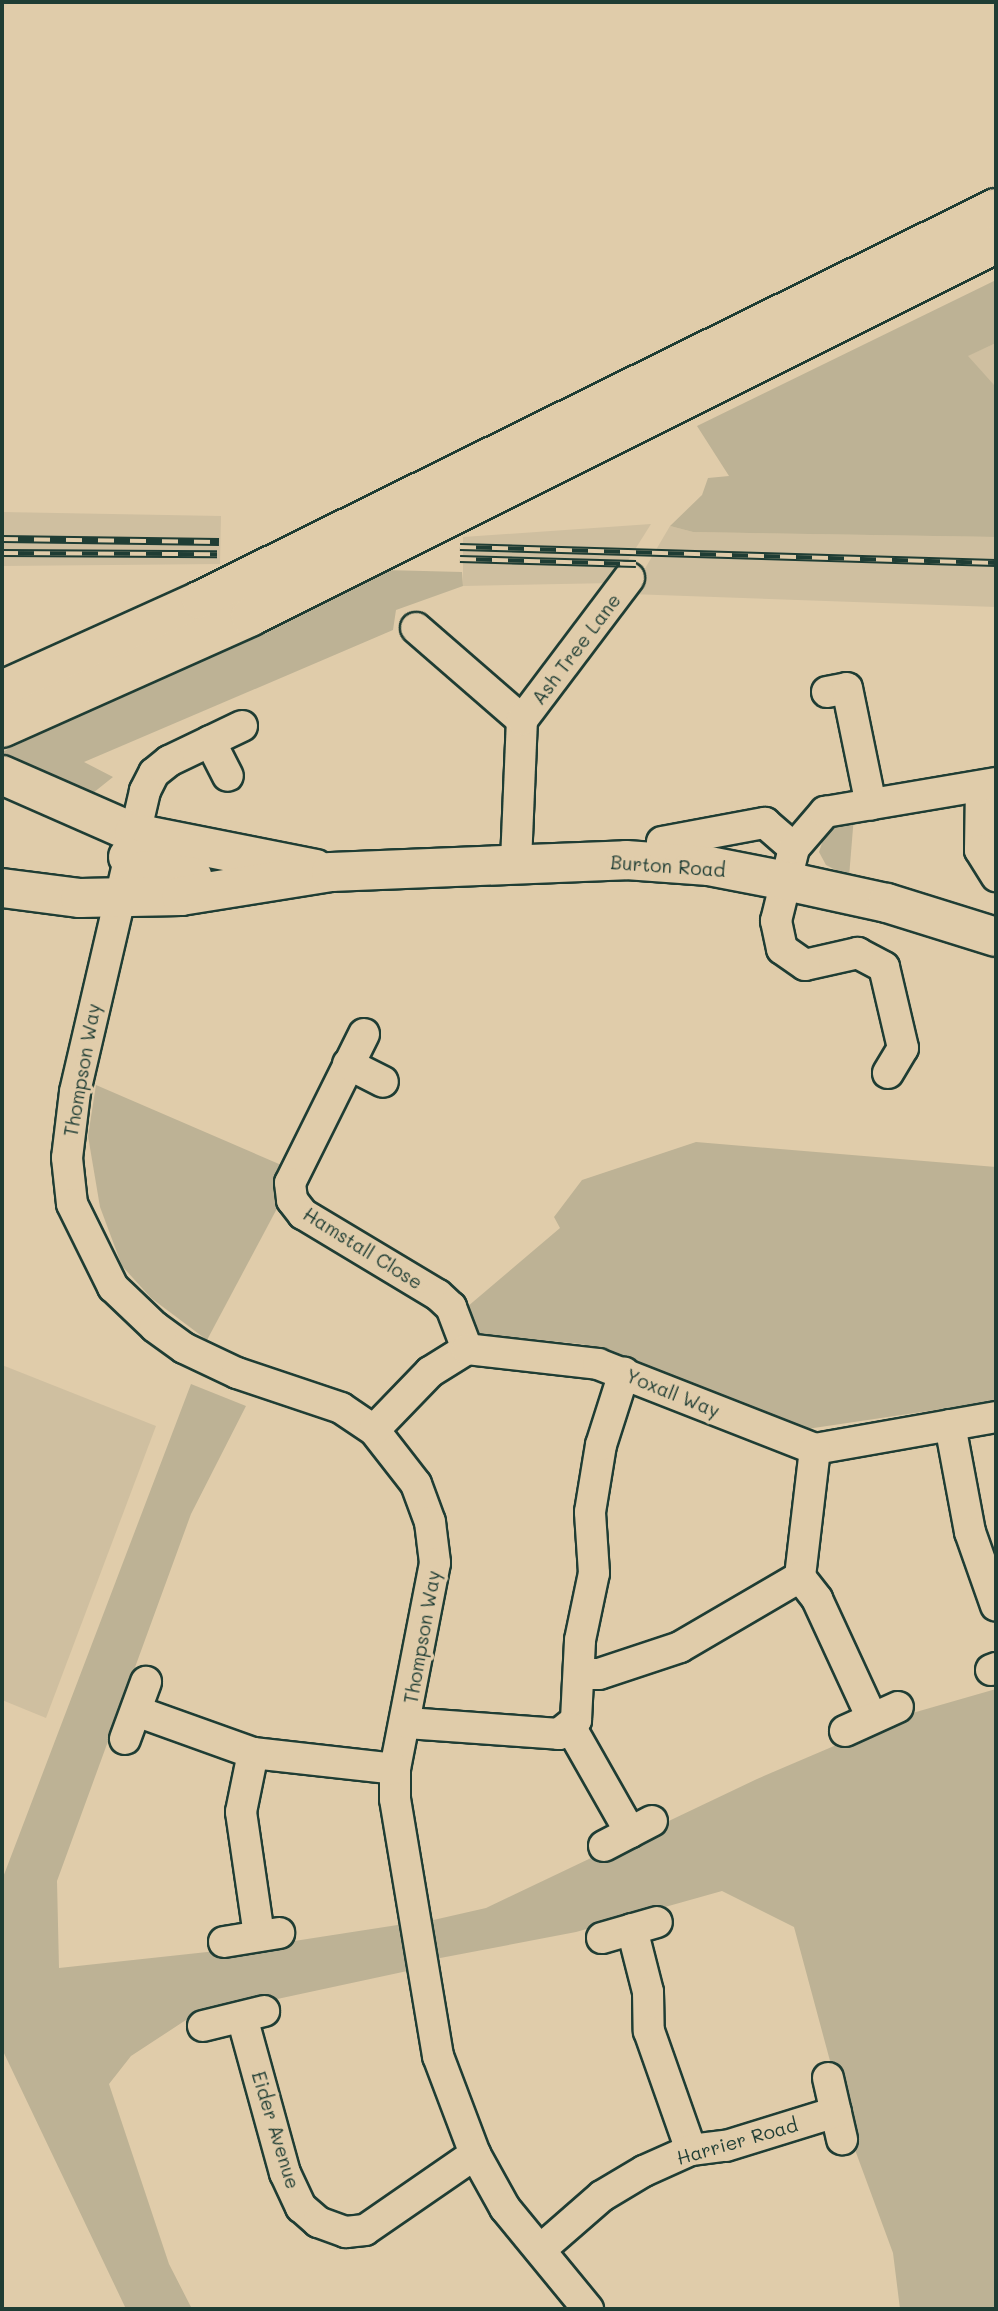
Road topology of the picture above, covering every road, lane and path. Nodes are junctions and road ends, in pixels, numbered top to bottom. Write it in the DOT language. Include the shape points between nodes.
graph roads {
  1 [pos="996,208"];
  2 [pos="996,244"];
  3 [pos="629,578"];
  4 [pos="416,628"];
  5 [pos="2,690"];
  6 [pos="827,692"];
  7 [pos="522,720"];
  8 [pos="243,726"];
  9 [pos="2,727"];
  10 [pos="210,741"];
  11 [pos="2,775"];
  12 [pos="228,776"];
  13 [pos="989,785"];
  14 [pos="872,805"];
  15 [pos="662,842"];
  16 [pos="131,845"];
  17 [pos="516,862"];
  18 [pos="790,864"];
  19 [pos="331,872"];
  20 [pos="996,876"];
  21 [pos="260,887"];
  22 [pos="2,888"];
  23 [pos="118,897"];
  24 [pos="996,937"];
  25 [pos="364,1034"];
  26 [pos="903,1057"];
  27 [pos="348,1064"];
  28 [pos="383,1083"];
  29 [pos="467,1349"];
  30 [pos="624,1373"];
  31 [pos="996,1417"];
  32 [pos="950,1425"];
  33 [pos="374,1430"];
  34 [pos="816,1448"];
  35 [pos="800,1577"];
  36 [pos="996,1606"];
  37 [pos="579,1674"];
  38 [pos="146,1682"];
  39 [pos="136,1711"];
  40 [pos="407,1723"];
  41 [pos="565,1731"];
  42 [pos="845,1731"];
  43 [pos="125,1739"];
  44 [pos="253,1752"];
  45 [pos="395,1769"];
  46 [pos="629,1833"];
  47 [pos="603,1938"];
  48 [pos="224,1942"];
  49 [pos="203,2026"];
  50 [pos="828,2078"];
  51 [pos="691,2150"];
  52 [pos="475,2154"];
  53 [pos="540,2250"];
  54 [pos="588,2309"];
  1 -- 5 [label="highway" via="201,600"];
  2 -- 9 [label="highway" via="250,617"];
  3 -- 7 [label="street, Ash Tree Lane"];
  4 -- 7 [label="street, Ash Tree Lane"];
  6 -- 14 [label="street" via="847,688"];
  7 -- 17 [label="street, Ash Tree Lane"];
  8 -- 10 [label="street, Thompson Way"];
  10 -- 12 [label="street"];
  10 -- 16 [label="street, Thompson Way" via="154,773"];
  11 -- 16 [label="highway"];
  13 -- 14 [label="street"];
  13 -- 20 [label="street" via="981,850"];
  14 -- 18 [label="street" via="825,812"];
  15 -- 18 [label="street" via="765,823"];
  16 -- 19 [label="highway"];
  16 -- 21 [label="highway" via="144,870"];
  16 -- 23 [label="street, Thompson Way"];
  17 -- 18 [label="highway, Burton Road"];
  17 -- 19 [label="highway, Burton Road"];
  18 -- 24 [label="highway, Burton Road" via="887,903"];
  18 -- 26 [label="street" via="776,921 782,949 805,965 858,953 884,967"];
  19 -- 21 [label="highway"];
  21 -- 23 [label="highway"];
  22 -- 23 [label="highway" via="80,898"];
  23 -- 33 [label="street, Thompson Way" via="75,1091 67,1158 72,1204 91,1251 113,1287 184,1348 237,1373 341,1408"];
  25 -- 27 [label="street, Hamstall Close"];
  27 -- 28 [label="street"];
  27 -- 29 [label="street, Hamstall Close" via="290,1183 292,1200 303,1214 438,1295 451,1307"];
  29 -- 30 [label="street, Yoxall Way" via="565,1358"];
  29 -- 33 [label="street" via="430,1372"];
  30 -- 34 [label="street, Yoxall Way"];
  30 -- 37 [label="street" via="601,1445 590,1512 594,1573"];
  31 -- 32 [label="street"];
  32 -- 34 [label="street"];
  32 -- 36 [label="street" via="970,1532"];
  33 -- 40 [label="street, Thompson Way" via="416,1484 430,1521 435,1563"];
  34 -- 35 [label="street"];
  35 -- 37 [label="street" via="767,1602 680,1647 599,1674"];
  35 -- 42 [label="street" via="885,1713"];
  37 -- 41 [label="street" via="576,1720"];
  38 -- 39 [label="street"];
  39 -- 43 [label="street"];
  39 -- 44 [label="street"];
  40 -- 41 [label="street"];
  40 -- 45 [label="street, Thompson Way"];
  41 -- 46 [label="street"];
  44 -- 45 [label="street"];
  44 -- 48 [label="street" via="241,1812 269,1935"];
  45 -- 52 [label="street, Thompson Way" via="396,1822 438,2056"];
  47 -- 51 [label="street" via="644,1926 649,2031"];
  49 -- 52 [label="street, Eider Avenue" via="253,2014 285,2173 301,2207 318,2222 346,2232 365,2230"];
  50 -- 51 [label="street, Harrier Road" via="839,2126"];
  51 -- 53 [label="street, Harrier Road" via="602,2196"];
  52 -- 53 [label="street, Thompson Way" via="505,2208"];
  53 -- 54 [label="street, Thompson Way"];
}
